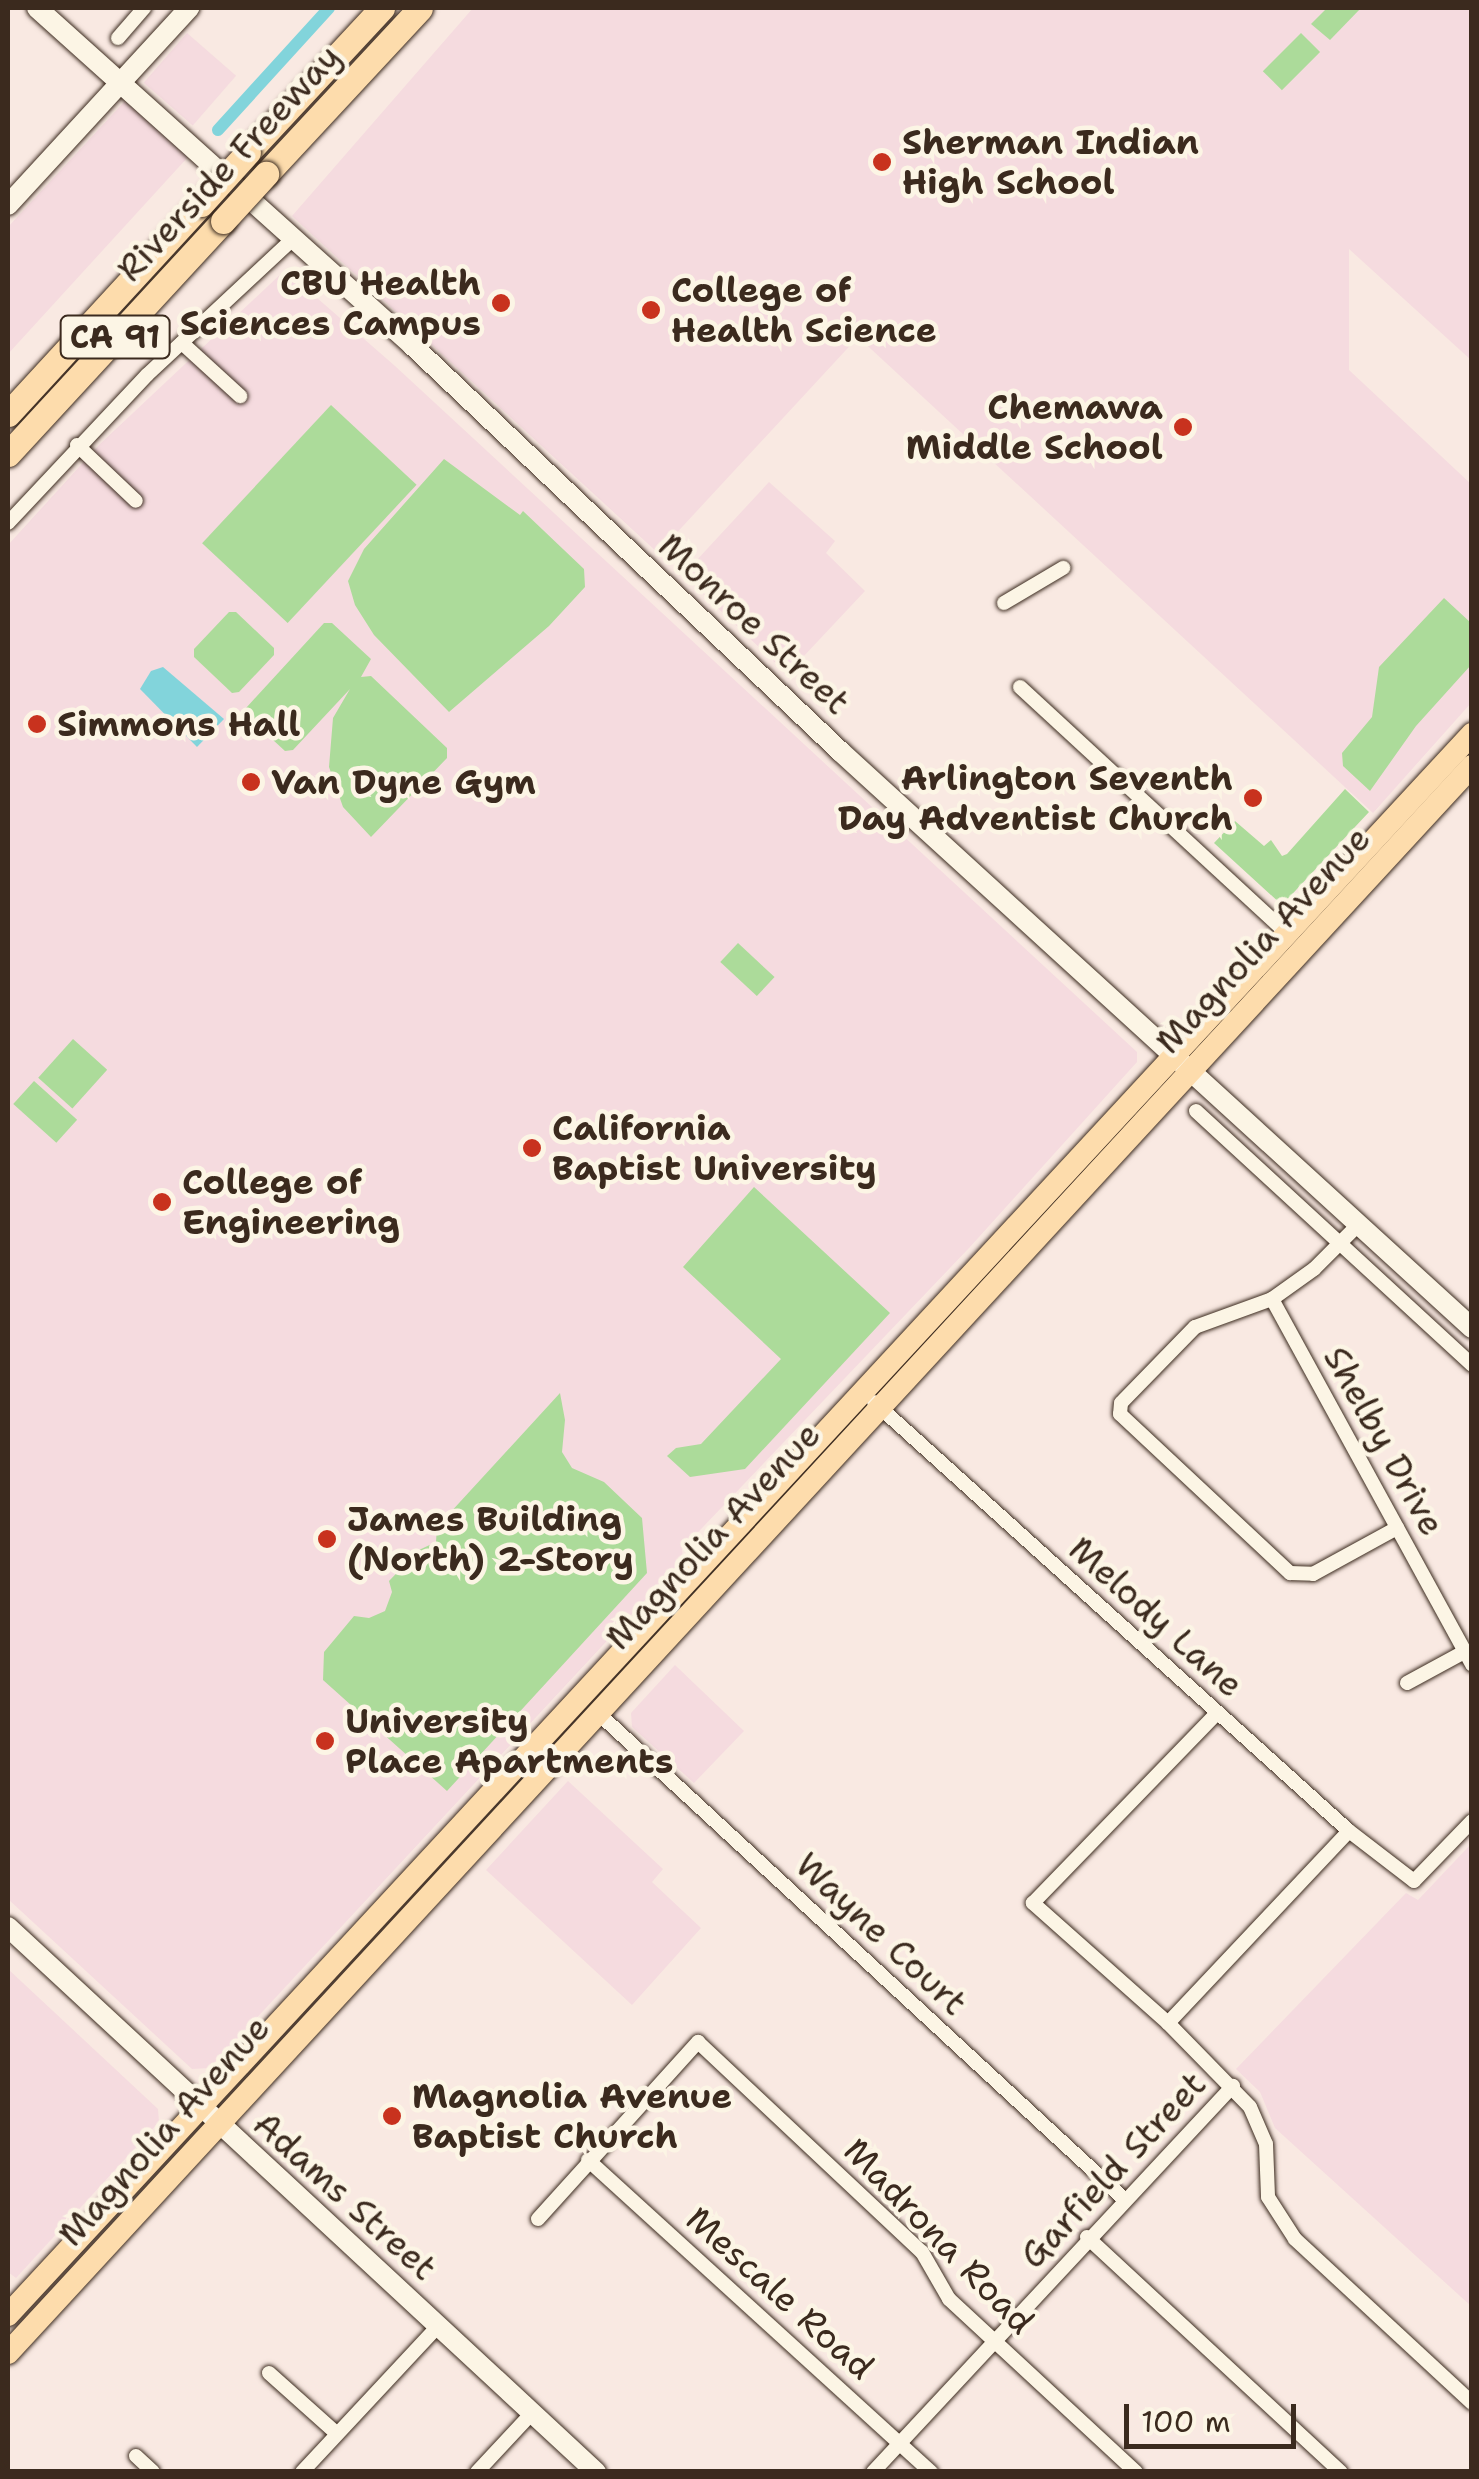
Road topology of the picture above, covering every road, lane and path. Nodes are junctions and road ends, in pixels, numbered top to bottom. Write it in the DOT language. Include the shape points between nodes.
graph roads {
  1 [pos="37,8"];
  2 [pos="144,8"];
  3 [pos="189,8"];
  4 [pos="382,8"];
  5 [pos="420,8"];
  6 [pos="118,38"];
  7 [pos="120,82"];
  8 [pos="8,206"];
  9 [pos="294,238"];
  10 [pos="182,343"];
  11 [pos="240,396"];
  12 [pos="8,414"];
  13 [pos="78,446"];
  14 [pos="8,454"];
  15 [pos="136,502"];
  16 [pos="8,522"];
  17 [pos="1063,568"];
  18 [pos="1004,603"];
  19 [pos="1020,688"];
  20 [pos="1472,734"];
  21 [pos="1472,766"];
  22 [pos="1287,933"];
  23 [pos="1179,1065"];
  24 [pos="1196,1112"];
  25 [pos="1358,1224"];
  26 [pos="1340,1244"];
  27 [pos="1272,1298"];
  28 [pos="1472,1328"];
  29 [pos="1472,1365"];
  30 [pos="871,1400"];
  31 [pos="1397,1528"];
  32 [pos="1468,1659"];
  33 [pos="1408,1682"];
  34 [pos="589,1705"];
  35 [pos="1217,1713"];
  36 [pos="1472,1821"];
  37 [pos="1349,1831"];
  38 [pos="8,1927"];
  39 [pos="1168,2023"];
  40 [pos="1234,2086"];
  41 [pos="209,2116"];
  42 [pos="588,2160"];
  43 [pos="1124,2199"];
  44 [pos="538,2219"];
  45 [pos="1087,2237"];
  46 [pos="8,2315"];
  47 [pos="438,2326"];
  48 [pos="995,2340"];
  49 [pos="8,2353"];
  50 [pos="269,2372"];
  51 [pos="1472,2403"];
  52 [pos="532,2413"];
  53 [pos="336,2433"];
  54 [pos="900,2442"];
  55 [pos="136,2456"];
  56 [pos="153,2472"];
  57 [pos="302,2472"];
  58 [pos="477,2472"];
  59 [pos="596,2472"];
  60 [pos="873,2472"];
  61 [pos="931,2472"];
  62 [pos="1136,2472"];
  63 [pos="1341,2472"];
  1 -- 7 [label="street, Monroe Street"];
  2 -- 6 [label="street"];
  3 -- 7 [label="street"];
  4 -- 12 [label="highway, Riverside Freeway / CA 91, bridge"];
  5 -- 14 [label="highway, Riverside Freeway / CA 91, bridge"];
  7 -- 8 [label="street"];
  7 -- 9 [label="street, Monroe Street"];
  9 -- 10 [label="street"];
  9 -- 23 [label="street, Monroe Street"];
  10 -- 11 [label="street"];
  10 -- 13 [label="street"];
  13 -- 15 [label="street"];
  13 -- 16 [label="street"];
  17 -- 18 [label="street"];
  19 -- 22 [label="street"];
  20 -- 22 [label="main road, Magnolia Avenue"];
  21 -- 23 [label="main road, Magnolia Avenue"];
  22 -- 23 [label="main road, Magnolia Avenue"];
  23 -- 25 [label="street, Monroe Street"];
  23 -- 30 [label="main road, Magnolia Avenue"];
  24 -- 26 [label="street"];
  25 -- 26 [label="street"];
  25 -- 28 [label="street, Monroe Street"];
  26 -- 27 [label="street"];
  26 -- 29 [label="street"];
  27 -- 31 [label="street, Shelby Drive"];
  27 -- 31 [label="street" via="1195,1327 1121,1402 1120,1414 1290,1572 1313,1574"];
  30 -- 34 [label="main road, Magnolia Avenue"];
  30 -- 35 [label="street, Melody Lane"];
  31 -- 32 [label="street, Shelby Drive"];
  32 -- 33 [label="street"];
  34 -- 41 [label="main road, Magnolia Avenue"];
  34 -- 43 [label="street, Wayne Court"];
  35 -- 37 [label="street, Melody Lane"];
  35 -- 39 [label="street" via="1033,1903"];
  36 -- 37 [label="street, Melody Lane" via="1414,1881"];
  37 -- 39 [label="street"];
  38 -- 41 [label="street, Adams Street"];
  39 -- 40 [label="street"];
  40 -- 43 [label="street, Garfield Street"];
  40 -- 51 [label="street" via="1263,2132 1268,2197 1282,2222"];
  41 -- 46 [label="main road, Magnolia Avenue"];
  41 -- 47 [label="street, Adams Street"];
  41 -- 49 [label="main road, Magnolia Avenue"];
  42 -- 44 [label="street"];
  42 -- 48 [label="street, Madrona Road" via="698,2042 922,2252 949,2299"];
  42 -- 54 [label="street, Mescale Road"];
  43 -- 45 [label="street, Garfield Street"];
  45 -- 48 [label="street, Garfield Street"];
  45 -- 63 [label="street"];
  47 -- 52 [label="street, Adams Street"];
  47 -- 53 [label="street"];
  48 -- 54 [label="street, Garfield Street"];
  48 -- 62 [label="street, Madrona Road"];
  50 -- 53 [label="street"];
  52 -- 58 [label="street"];
  52 -- 59 [label="street, Adams Street"];
  53 -- 57 [label="street"];
  54 -- 60 [label="street, Garfield Street"];
  54 -- 61 [label="street, Mescale Road"];
  55 -- 56 [label="street"];
}
